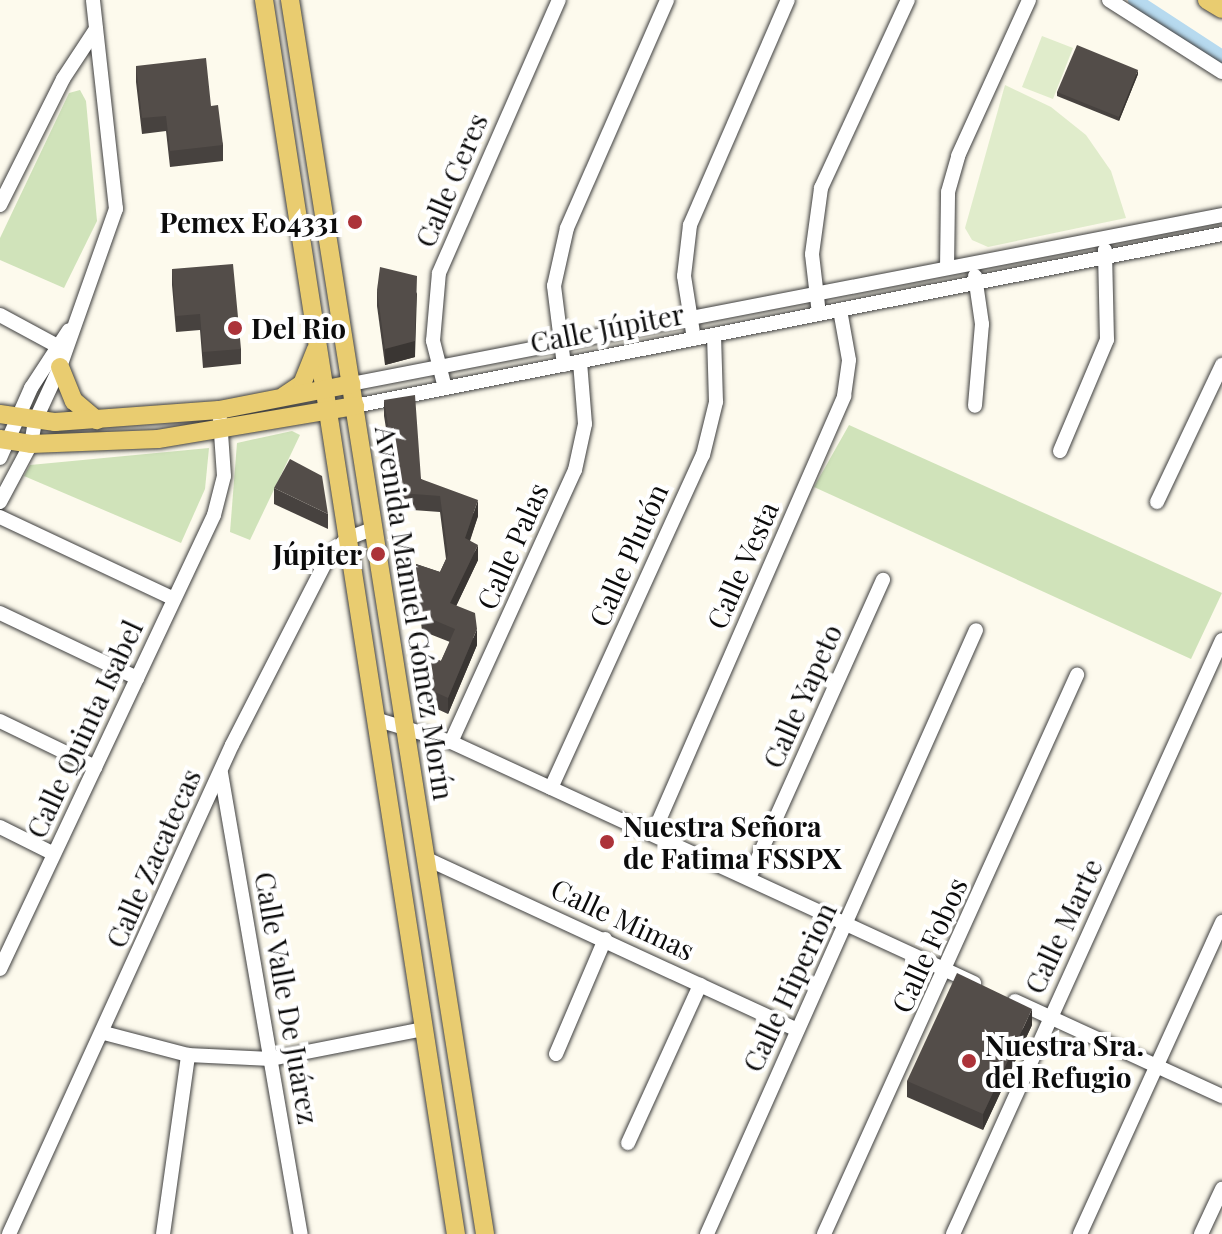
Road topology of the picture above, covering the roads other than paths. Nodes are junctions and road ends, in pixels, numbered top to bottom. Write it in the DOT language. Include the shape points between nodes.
graph roads {
  1 [pos="93,0"];
  2 [pos="264,0"];
  3 [pos="290,0"];
  4 [pos="559,0"];
  5 [pos="667,0"];
  6 [pos="788,0"];
  7 [pos="908,0"];
  8 [pos="1029,0"];
  9 [pos="1109,0"];
  10 [pos="1207,0"];
  11 [pos="1222,9"];
  12 [pos="96,29"];
  13 [pos="1222,72"];
  14 [pos="0,205"];
  15 [pos="1222,215"];
  16 [pos="1222,234"];
  17 [pos="1103,238"];
  18 [pos="1107,258"];
  19 [pos="972,263"];
  20 [pos="947,268"];
  21 [pos="976,282"];
  22 [pos="815,292"];
  23 [pos="840,310"];
  24 [pos="819,314"];
  25 [pos="0,315"];
  26 [pos="690,315"];
  27 [pos="714,336"];
  28 [pos="694,339"];
  29 [pos="560,342"];
  30 [pos="316,348"];
  31 [pos="60,354"];
  32 [pos="580,362"];
  33 [pos="564,365"];
  34 [pos="1222,365"];
  35 [pos="438,367"];
  36 [pos="351,384"];
  37 [pos="445,388"];
  38 [pos="323,390"];
  39 [pos="279,400"];
  40 [pos="355,406"];
  41 [pos="975,406"];
  42 [pos="219,410"];
  43 [pos="326,412"];
  44 [pos="17,417"];
  45 [pos="295,418"];
  46 [pos="97,420"];
  47 [pos="220,430"];
  48 [pos="4,440"];
  49 [pos="31,444"];
  50 [pos="1060,451"];
  51 [pos="333,457"];
  52 [pos="0,458"];
  53 [pos="0,502"];
  54 [pos="1157,502"];
  55 [pos="0,517"];
  56 [pos="374,528"];
  57 [pos="346,539"];
  58 [pos="883,580"];
  59 [pos="174,599"];
  60 [pos="0,613"];
  61 [pos="976,630"];
  62 [pos="1222,640"];
  63 [pos="1077,675"];
  64 [pos="137,678"];
  65 [pos="375,719"];
  66 [pos="0,721"];
  67 [pos="404,727"];
  68 [pos="451,742"];
  69 [pos="95,767"];
  70 [pos="220,772"];
  71 [pos="551,788"];
  72 [pos="0,827"];
  73 [pos="653,834"];
  74 [pos="54,854"];
  75 [pos="425,858"];
  76 [pos="749,878"];
  77 [pos="1222,922"];
  78 [pos="848,923"];
  79 [pos="0,931"];
  80 [pos="14,938"];
  81 [pos="605,939"];
  82 [pos="0,969"];
  83 [pos="946,970"];
  84 [pos="700,985"];
  85 [pos="1050,1017"];
  86 [pos="424,1029"];
  87 [pos="797,1030"];
  88 [pos="104,1033"];
  89 [pos="556,1054"];
  90 [pos="188,1055"];
  91 [pos="271,1059"];
  92 [pos="1156,1066"];
  93 [pos="1222,1096"];
  94 [pos="628,1143"];
  95 [pos="1222,1189"];
  96 [pos="9,1234"];
  97 [pos="163,1234"];
  98 [pos="301,1234"];
  99 [pos="456,1234"];
  100 [pos="485,1234"];
  101 [pos="707,1234"];
  102 [pos="824,1234"];
  103 [pos="953,1234"];
  104 [pos="1080,1234"];
  105 [pos="1201,1234"];
  1 -- 12 [label="street"];
  2 -- 30 [label="main road, Avenida Manuel Gómez Morín"];
  3 -- 36 [label="main road, Avenida Manuel Gómez Morín"];
  4 -- 35 [label="street, Calle Ceres" via="439,273 432,323"];
  5 -- 29 [label="street" via="567,228 554,286"];
  6 -- 26 [label="street" via="690,225 684,276"];
  7 -- 22 [label="street" via="821,188 813,219"];
  8 -- 20 [label="street" via="958,156 948,192"];
  9 -- 13 [label="street"];
  10 -- 11 [label="main road"];
  12 -- 14 [label="street" via="63,79"];
  12 -- 31 [label="street" via="116,209"];
  15 -- 17 [label="street, Calle Júpiter"];
  16 -- 18 [label="street, Calle Júpiter"];
  17 -- 18 [label="street"];
  17 -- 19 [label="street, Calle Júpiter"];
  18 -- 21 [label="street, Calle Júpiter"];
  18 -- 50 [label="street" via="1107,340"];
  19 -- 20 [label="street, Calle Júpiter"];
  19 -- 21 [label="street"];
  20 -- 22 [label="street, Calle Júpiter"];
  21 -- 23 [label="street, Calle Júpiter"];
  21 -- 41 [label="street" via="982,339"];
  22 -- 24 [label="street"];
  22 -- 26 [label="street, Calle Júpiter"];
  23 -- 24 [label="street, Calle Júpiter"];
  23 -- 73 [label="street, Calle Vesta" via="849,360 844,396"];
  24 -- 27 [label="street, Calle Júpiter"];
  25 -- 31 [label="street"];
  26 -- 28 [label="street"];
  26 -- 29 [label="street, Calle Júpiter"];
  27 -- 28 [label="street, Calle Júpiter"];
  27 -- 71 [label="street, Calle Plutón" via="716,402 703,455"];
  28 -- 32 [label="street, Calle Júpiter"];
  29 -- 33 [label="street"];
  29 -- 35 [label="street, Calle Júpiter"];
  30 -- 38 [label="main road, Avenida Manuel Gómez Morín"];
  30 -- 39 [label="main road" via="302,384"];
  31 -- 44 [label="street"];
  31 -- 44 [label="street"];
  31 -- 46 [label="main road" via="74,401"];
  32 -- 33 [label="street, Calle Júpiter"];
  32 -- 68 [label="street, Calle Palas" via="585,424 575,470"];
  33 -- 37 [label="street, Calle Júpiter"];
  34 -- 54 [label="street"];
  35 -- 36 [label="street, Calle Júpiter"];
  35 -- 37 [label="street, Calle Ceres"];
  36 -- 38 [label="main road, Calle Júpiter"];
  36 -- 40 [label="main road, Avenida Manuel Gómez Morín"];
  37 -- 40 [label="street, Calle Júpiter"];
  38 -- 39 [label="main road, Calle Júpiter"];
  38 -- 43 [label="main road, Avenida Manuel Gómez Morín"];
  39 -- 42 [label="main road, Calle Júpiter"];
  40 -- 43 [label="main road, Calle Júpiter"];
  40 -- 56 [label="main road, Avenida Manuel Gómez Morín"];
  42 -- 46 [label="main road, Calle Júpiter"];
  42 -- 47 [label="street, Calle Quinta Isabel"];
  43 -- 45 [label="main road, Calle Júpiter"];
  43 -- 51 [label="main road, Avenida Manuel Gómez Morín"];
  44 -- 46 [label="main road, Calle Júpiter"];
  44 -- 48 [label="street"];
  44 -- 49 [label="street"];
  45 -- 47 [label="main road, Calle Júpiter"];
  45 -- 51 [label="main road" via="319,433"];
  47 -- 49 [label="main road, Calle Júpiter" via="143,440"];
  47 -- 59 [label="street, Calle Quinta Isabel" via="220,494"];
  48 -- 49 [label="main road, Calle Júpiter"];
  48 -- 52 [label="street"];
  49 -- 53 [label="street"];
  51 -- 57 [label="main road, Avenida Manuel Gómez Morín"];
  55 -- 59 [label="street, Calle Quinta Isabel"];
  56 -- 57 [label="street"];
  56 -- 67 [label="main road, Avenida Manuel Gómez Morín"];
  57 -- 65 [label="main road, Avenida Manuel Gómez Morín"];
  57 -- 70 [label="street, Calle Zacatecas" via="327,559"];
  58 -- 76 [label="street, Calle Yapeto"];
  59 -- 64 [label="street, Calle Quinta Isabel"];
  60 -- 64 [label="street"];
  61 -- 78 [label="street, Calle Hiperion"];
  62 -- 85 [label="street, Calle Marte"];
  63 -- 83 [label="street, Calle Fobos"];
  64 -- 69 [label="street, Calle Quinta Isabel"];
  65 -- 67 [label="street"];
  65 -- 86 [label="main road, Avenida Manuel Gómez Morín"];
  66 -- 69 [label="street"];
  67 -- 68 [label="street"];
  67 -- 75 [label="main road, Avenida Manuel Gómez Morín"];
  68 -- 71 [label="street"];
  69 -- 74 [label="street, Calle Quinta Isabel"];
  70 -- 88 [label="street, Calle Zacatecas"];
  70 -- 91 [label="street, Calle Valle De Juárez"];
  71 -- 73 [label="street"];
  72 -- 74 [label="street"];
  73 -- 76 [label="street"];
  74 -- 80 [label="street, Calle Quinta Isabel"];
  75 -- 81 [label="street, Calle Mimas"];
  75 -- 100 [label="main road, Avenida Manuel Gómez Morín"];
  76 -- 78 [label="street"];
  77 -- 92 [label="street"];
  78 -- 83 [label="street"];
  78 -- 87 [label="street, Calle Hiperion"];
  79 -- 80 [label="street"];
  80 -- 82 [label="street, Calle Quinta Isabel"];
  81 -- 84 [label="street, Calle Mimas"];
  81 -- 89 [label="street"];
  83 -- 85 [label="street"];
  83 -- 102 [label="street, Calle Fobos"];
  84 -- 87 [label="street, Calle Mimas"];
  84 -- 94 [label="street"];
  85 -- 92 [label="street"];
  85 -- 103 [label="street, Calle Marte"];
  86 -- 91 [label="street"];
  86 -- 99 [label="main road, Avenida Manuel Gómez Morín"];
  87 -- 101 [label="street, Calle Hiperion"];
  88 -- 90 [label="street"];
  88 -- 96 [label="street, Calle Zacatecas"];
  90 -- 91 [label="street"];
  90 -- 97 [label="street"];
  91 -- 98 [label="street, Calle Valle De Juárez"];
  92 -- 93 [label="street"];
  92 -- 104 [label="street"];
  95 -- 105 [label="street"];
}
